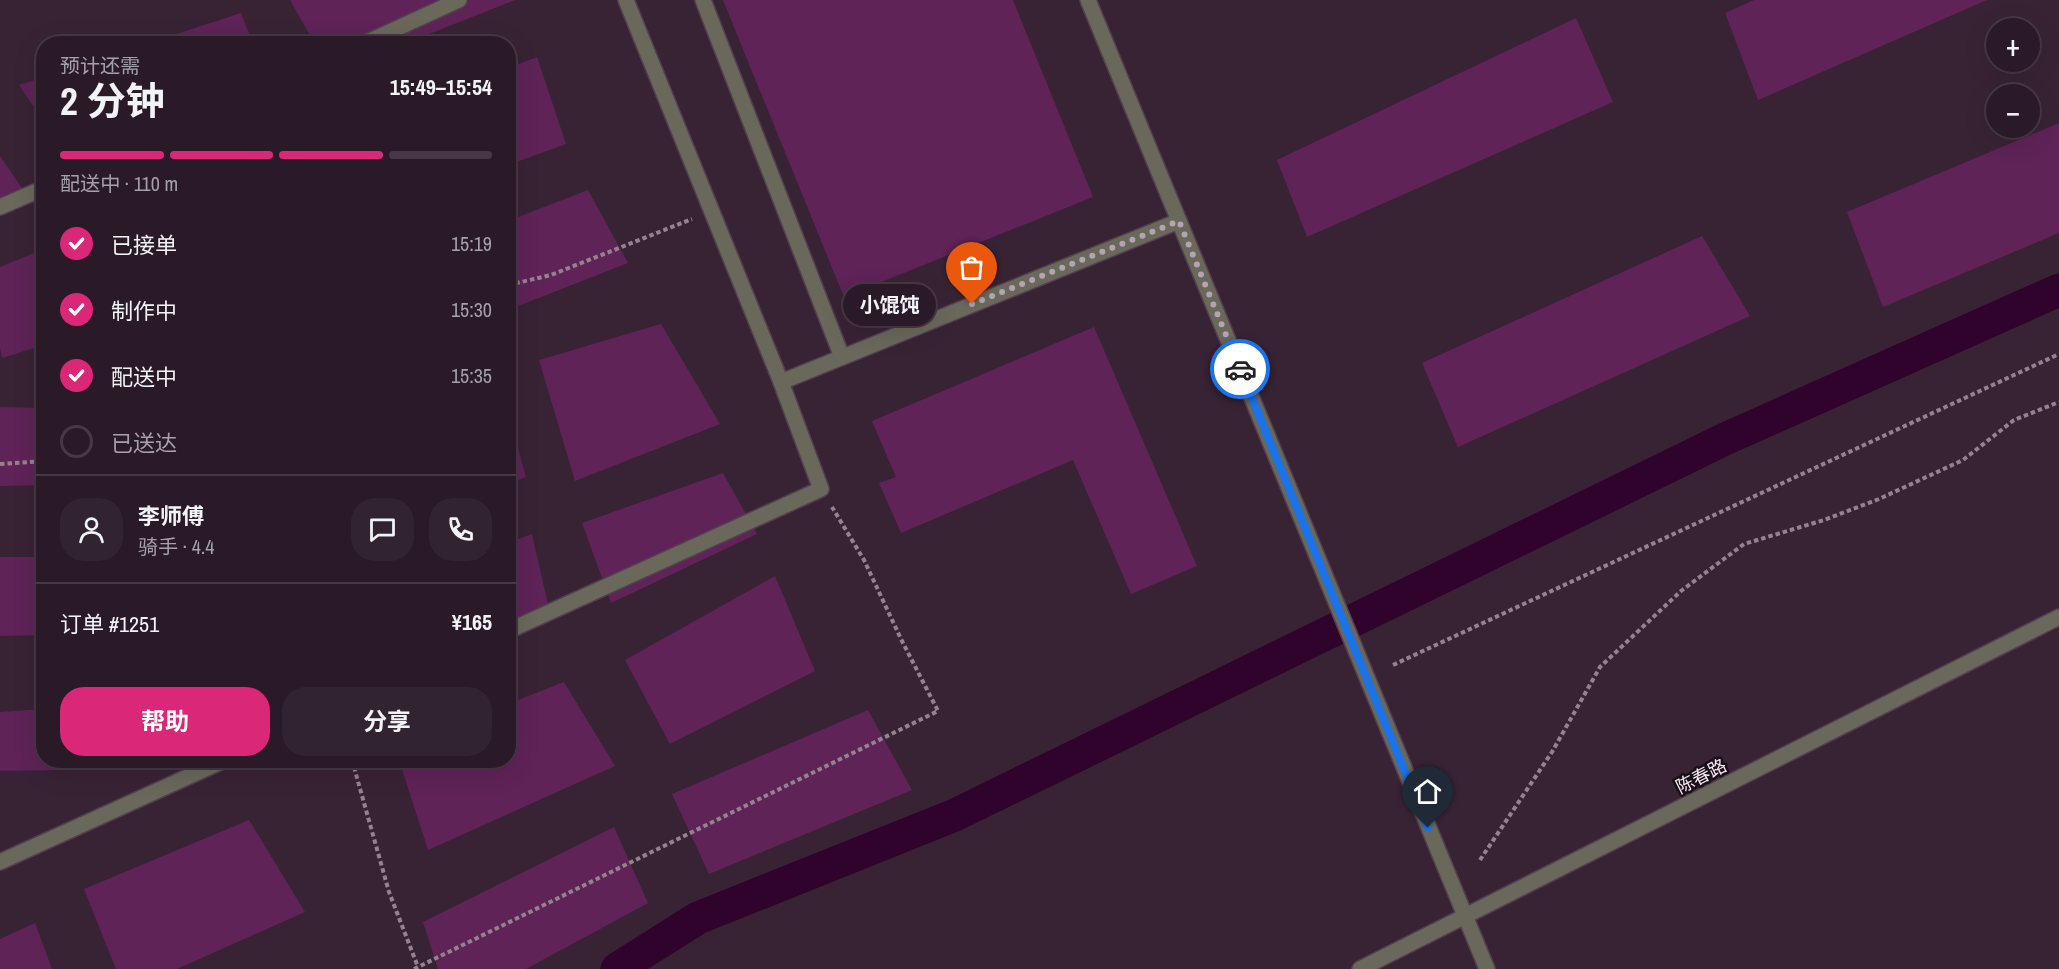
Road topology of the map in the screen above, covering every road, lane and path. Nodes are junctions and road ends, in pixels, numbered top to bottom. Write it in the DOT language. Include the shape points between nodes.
graph roads {
  1 [pos="459,0"];
  2 [pos="626,0"];
  3 [pos="704,0"];
  4 [pos="1088,0"];
  5 [pos="380,36"];
  6 [pos="36,191"];
  7 [pos="0,207"];
  8 [pos="712,211"];
  9 [pos="1179,221"];
  10 [pos="516,283"];
  11 [pos="2059,354"];
  12 [pos="842,357"];
  13 [pos="781,382"];
  14 [pos="2059,402"];
  15 [pos="36,462"];
  16 [pos="0,464"];
  17 [pos="821,489"];
  18 [pos="2059,617"];
  19 [pos="516,627"];
  20 [pos="1394,665"];
  21 [pos="207,768"];
  22 [pos="353,768"];
  23 [pos="1480,860"];
  24 [pos="0,862"];
  25 [pos="1465,916"];
  26 [pos="416,968"];
  27 [pos="1359,969"];
  28 [pos="1486,969"];
  1 -- 5 [label="street"];
  2 -- 8 [label="street"];
  3 -- 12 [label="street"];
  4 -- 9 [label="street"];
  6 -- 7 [label="street"];
  8 -- 10 [label="path" via="551,275"];
  8 -- 13 [label="street"];
  9 -- 12 [label="street"];
  9 -- 25 [label="street"];
  11 -- 20 [label="path"];
  12 -- 13 [label="street"];
  13 -- 17 [label="street"];
  14 -- 23 [label="path" via="2014,420 1963,460 1879,499 1744,544 1681,591 1600,667 1552,752"];
  15 -- 16 [label="path"];
  17 -- 19 [label="street"];
  17 -- 26 [label="path" via="864,560 938,711"];
  18 -- 25 [label="street, 陈春路"];
  21 -- 24 [label="street"];
  22 -- 26 [label="path" via="389,892"];
  25 -- 27 [label="street, 陈春路"];
  25 -- 28 [label="street"];
}
